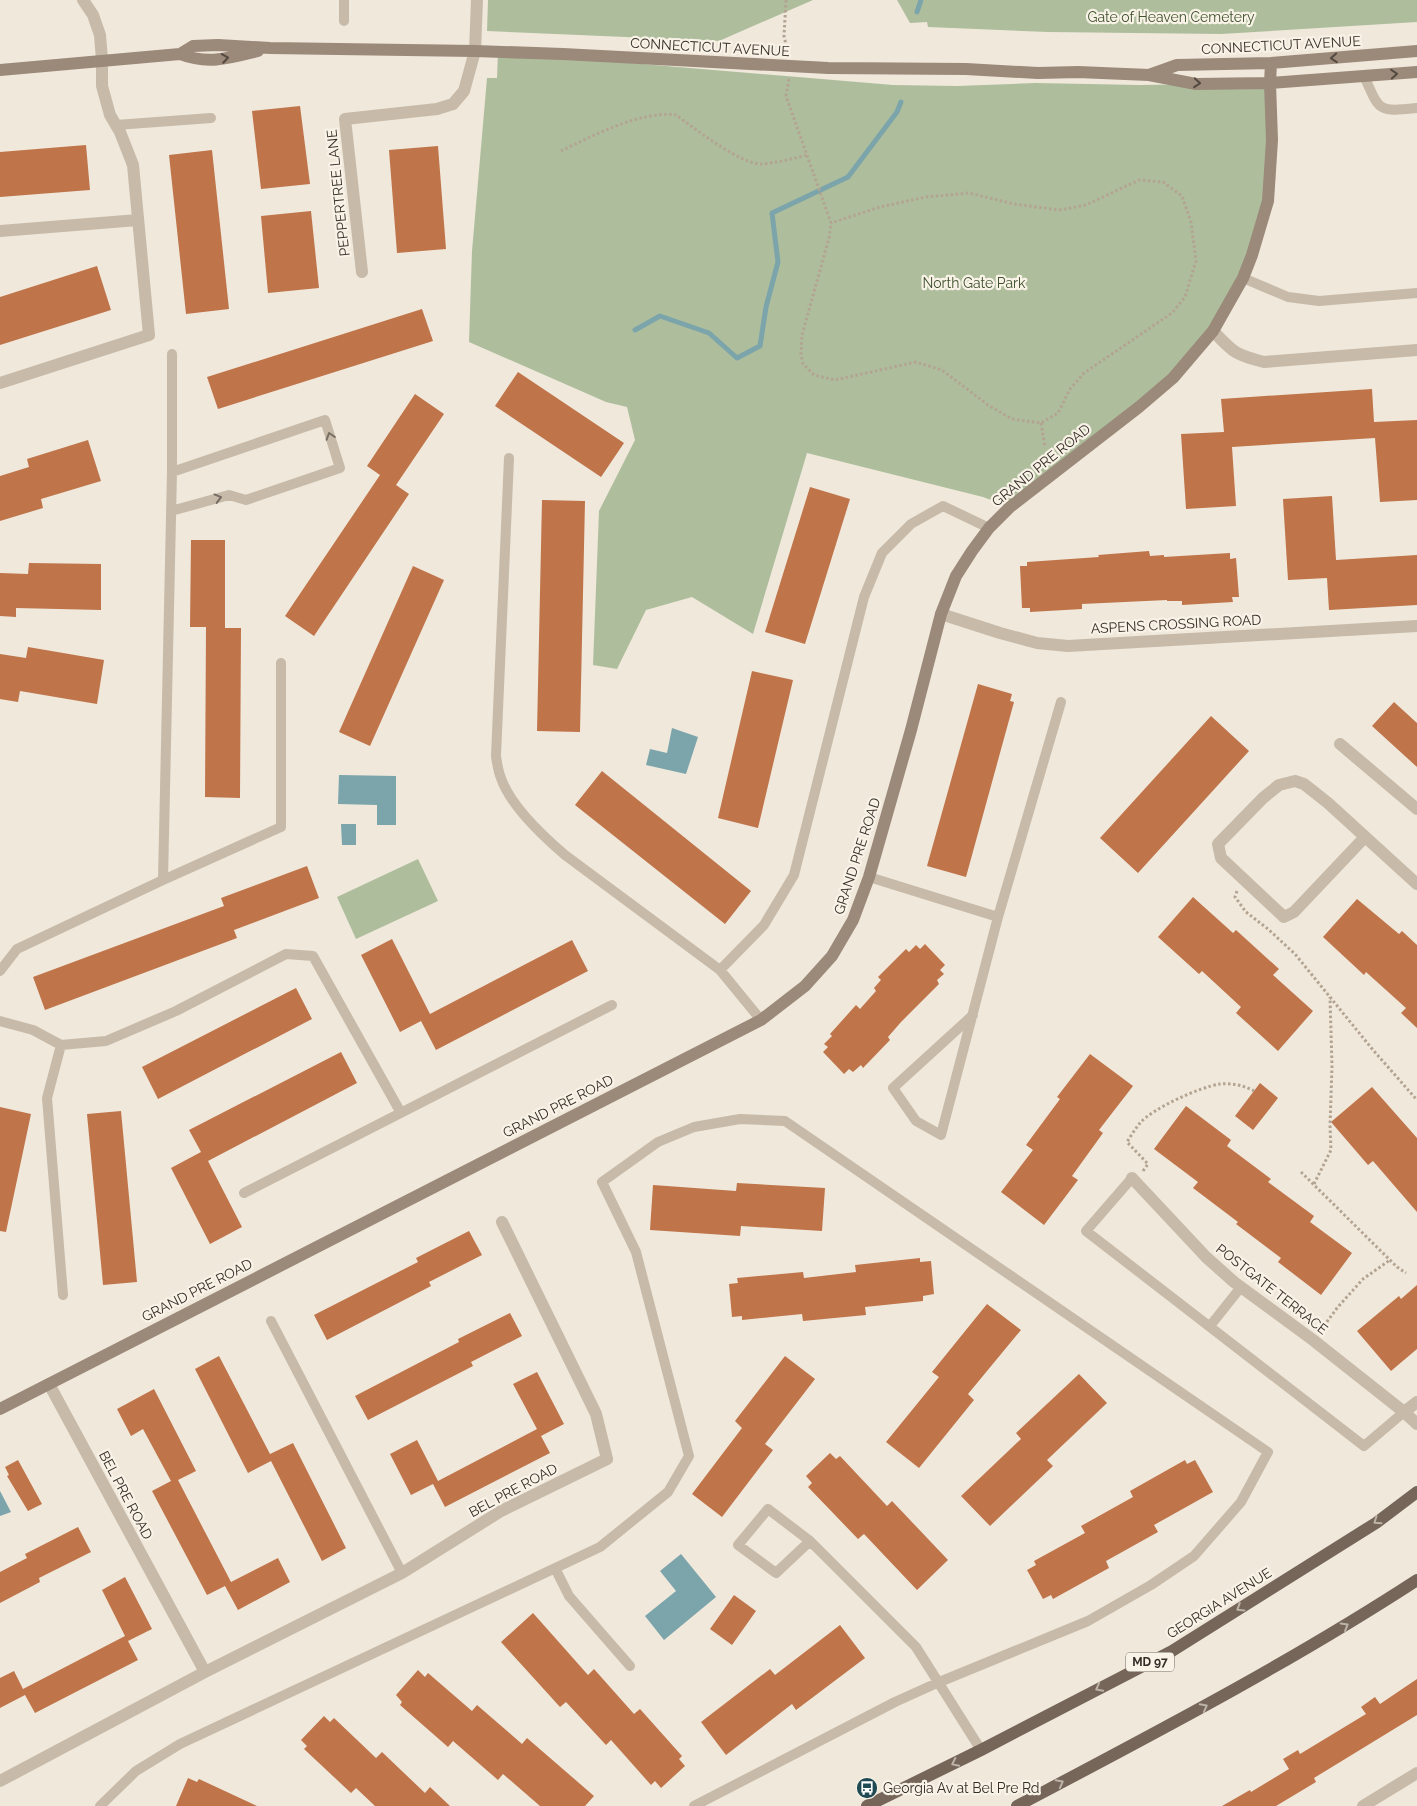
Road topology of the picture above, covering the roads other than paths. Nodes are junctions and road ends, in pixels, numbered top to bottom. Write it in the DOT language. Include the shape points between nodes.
graph roads {
  1 [pos="83,0"];
  2 [pos="344,0"];
  3 [pos="477,0"];
  4 [pos="344,21"];
  5 [pos="475,51"];
  6 [pos="1417,51"];
  7 [pos="102,60"];
  8 [pos="1271,63"];
  9 [pos="0,70"];
  10 [pos="1417,72"];
  11 [pos="1148,75"];
  12 [pos="1364,76"];
  13 [pos="1270,84"];
  14 [pos="1417,102"];
  15 [pos="1379,105"];
  16 [pos="1417,108"];
  17 [pos="212,118"];
  18 [pos="116,125"];
  19 [pos="138,220"];
  20 [pos="0,231"];
  21 [pos="362,272"];
  22 [pos="1243,278"];
  23 [pos="1417,293"];
  24 [pos="1213,331"];
  25 [pos="1417,350"];
  26 [pos="172,354"];
  27 [pos="0,383"];
  28 [pos="509,458"];
  29 [pos="174,471"];
  30 [pos="171,511"];
  31 [pos="989,528"];
  32 [pos="941,614"];
  33 [pos="1417,626"];
  34 [pos="280,664"];
  35 [pos="1061,702"];
  36 [pos="1340,744"];
  37 [pos="1417,809"];
  38 [pos="1365,837"];
  39 [pos="869,877"];
  40 [pos="163,880"];
  41 [pos="1417,884"];
  42 [pos="998,917"];
  43 [pos="720,970"];
  44 [pos="0,971"];
  45 [pos="612,1005"];
  46 [pos="973,1015"];
  47 [pos="760,1020"];
  48 [pos="0,1021"];
  49 [pos="61,1045"];
  50 [pos="400,1113"];
  51 [pos="1134,1179"];
  52 [pos="244,1193"];
  53 [pos="502,1222"];
  54 [pos="1241,1287"];
  55 [pos="63,1295"];
  56 [pos="271,1321"];
  57 [pos="1210,1326"];
  58 [pos="49,1384"];
  59 [pos="1417,1402"];
  60 [pos="0,1409"];
  61 [pos="1404,1412"];
  62 [pos="1417,1424"];
  63 [pos="1417,1492"];
  64 [pos="810,1541"];
  65 [pos="555,1568"];
  66 [pos="402,1573"];
  67 [pos="1417,1580"];
  68 [pos="630,1666"];
  69 [pos="205,1672"];
  70 [pos="937,1683"];
  71 [pos="981,1750"];
  72 [pos="1417,1773"];
  73 [pos="0,1781"];
  74 [pos="104,1804"];
  75 [pos="694,1806"];
  76 [pos="867,1806"];
  77 [pos="1017,1806"];
  78 [pos="1363,1806"];
  1 -- 7 [label="street" via="96,22"];
  2 -- 4 [label="lane"];
  3 -- 5 [label="street, PEPPERTREE LANE"];
  5 -- 7 [label="street, CONNECTICUT AVENUE" via="270,48 218,60 194,59 180,54"];
  5 -- 11 [label="street, CONNECTICUT AVENUE" via="828,68"];
  5 -- 21 [label="street, PEPPERTREE LANE" via="464,91 453,104 437,109 345,119"];
  6 -- 8 [label="street, CONNECTICUT AVENUE, one-way"];
  7 -- 9 [label="street, CONNECTICUT AVENUE"];
  7 -- 18 [label="street" via="102,86"];
  8 -- 11 [label="street, CONNECTICUT AVENUE" via="1177,65"];
  8 -- 13 [label="street, GRAND PRE ROAD"];
  12 -- 10 [label="street, CONNECTICUT AVENUE, one-way"];
  11 -- 13 [label="street, CONNECTICUT AVENUE, one-way" via="1196,84"];
  12 -- 13 [label="street, CONNECTICUT AVENUE"];
  12 -- 15 [label="lane"];
  13 -- 22 [label="street, GRAND PRE ROAD" via="1272,140 1268,201"];
  14 -- 15 [label="lane"];
  15 -- 16 [label="lane" via="1385,110"];
  17 -- 18 [label="lane"];
  18 -- 19 [label="street" via="133,166"];
  19 -- 20 [label="street"];
  19 -- 27 [label="street" via="149,335"];
  22 -- 23 [label="lane" via="1288,297 1319,301"];
  22 -- 24 [label="street, GRAND PRE ROAD"];
  24 -- 25 [label="street" via="1241,356 1264,362"];
  24 -- 31 [label="street, GRAND PRE ROAD" via="1156,393 1010,507"];
  26 -- 29 [label="lane"];
  28 -- 43 [label="lane" via="496,756 501,779 512,799 544,837"];
  29 -- 30 [label="lane"];
  30 -- 29 [label="lane, one-way" via="229,495 246,500 340,468 325,420"];
  30 -- 40 [label="lane"];
  31 -- 32 [label="street, GRAND PRE ROAD" via="956,576"];
  31 -- 43 [label="lane" via="943,506 911,524 882,553 864,597 794,875 764,925"];
  32 -- 33 [label="street, ASPENS CROSSING ROAD" via="1037,643 1068,646"];
  32 -- 39 [label="street, GRAND PRE ROAD"];
  34 -- 40 [label="lane" via="281,827"];
  35 -- 42 [label="lane"];
  36 -- 37 [label="street"];
  38 -- 38 [label="street" via="1294,912 1284,917 1221,858 1218,844 1263,798 1279,785 1295,781 1328,803"];
  38 -- 41 [label="street"];
  39 -- 42 [label="lane"];
  39 -- 47 [label="street, GRAND PRE ROAD" via="853,920 832,956 805,986"];
  40 -- 44 [label="lane" via="17,949"];
  42 -- 46 [label="lane"];
  43 -- 47 [label="lane"];
  45 -- 50 [label="lane"];
  46 -- 46 [label="lane" via="944,1126 941,1135 916,1121 893,1088"];
  47 -- 58 [label="street, GRAND PRE ROAD"];
  48 -- 49 [label="lane" via="33,1030"];
  49 -- 50 [label="lane" via="106,1042 176,1011 286,954 313,956"];
  49 -- 55 [label="lane" via="47,1098"];
  50 -- 52 [label="lane"];
  51 -- 54 [label="street, POSTGATE TERRACE" via="1206,1257"];
  51 -- 57 [label="lane" via="1086,1231"];
  53 -- 66 [label="street, BEL PRE ROAD" via="596,1414 607,1459 501,1511"];
  54 -- 57 [label="lane"];
  54 -- 61 [label="street, POSTGATE TERRACE"];
  56 -- 66 [label="lane"];
  57 -- 61 [label="lane" via="1364,1446"];
  58 -- 60 [label="street, GRAND PRE ROAD"];
  58 -- 69 [label="street, BEL PRE ROAD"];
  59 -- 61 [label="street"];
  61 -- 62 [label="street, POSTGATE TERRACE"];
  63 -- 71 [label="main road, GEORGIA AVENUE / MD 97, one-way" via="1376,1522 1172,1651"];
  64 -- 64 [label="lane" via="776,1573 738,1545 768,1509"];
  64 -- 70 [label="lane" via="916,1647"];
  65 -- 68 [label="lane" via="569,1596"];
  65 -- 70 [label="lane" via="600,1547 668,1492 689,1456 636,1252 602,1182 658,1142 694,1127 740,1119 785,1121 1268,1452 1241,1502 1194,1556 1088,1621"];
  65 -- 74 [label="lane" via="180,1744 136,1771"];
  66 -- 69 [label="street, BEL PRE ROAD"];
  77 -- 67 [label="main road, one-way" via="1229,1693 1350,1624"];
  69 -- 73 [label="street, BEL PRE ROAD"];
  70 -- 71 [label="lane"];
  70 -- 75 [label="lane"];
  71 -- 76 [label="main road, GEORGIA AVENUE / MD 97, one-way"];
  72 -- 78 [label="street"];
}
